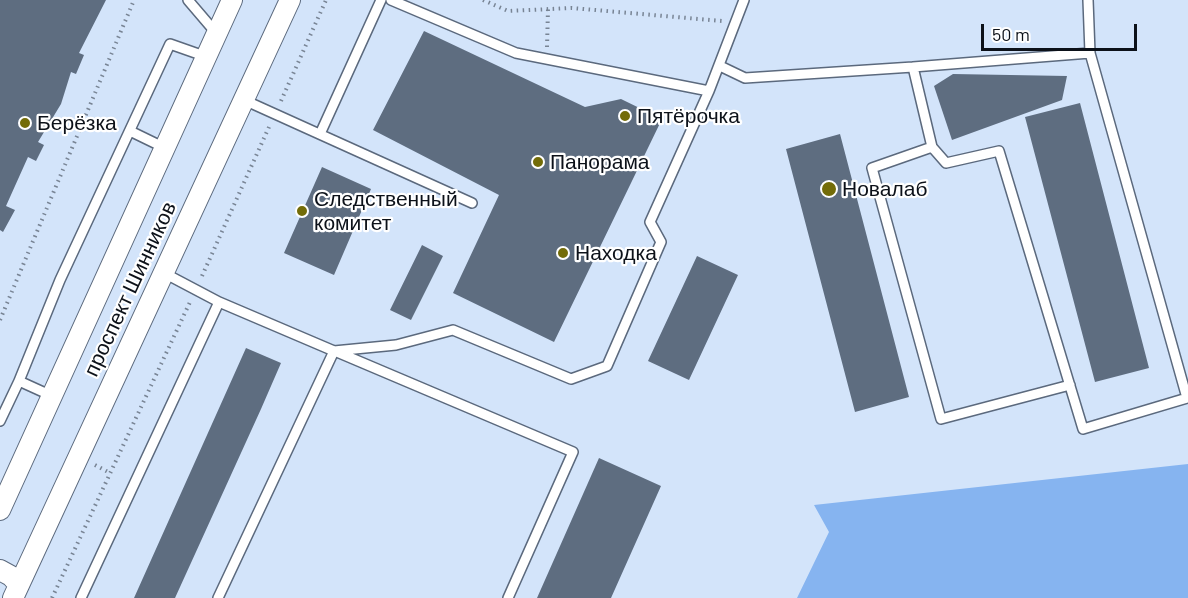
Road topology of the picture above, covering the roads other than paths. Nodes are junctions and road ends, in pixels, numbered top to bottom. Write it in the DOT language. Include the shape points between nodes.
graph roads {
  1 [pos="188,0"];
  2 [pos="232,0"];
  3 [pos="291,0"];
  4 [pos="381,0"];
  5 [pos="391,0"];
  6 [pos="744,0"];
  7 [pos="1088,0"];
  8 [pos="217,34"];
  9 [pos="1090,54"];
  10 [pos="207,57"];
  11 [pos="720,66"];
  12 [pos="913,67"];
  13 [pos="710,91"];
  14 [pos="244,100"];
  15 [pos="129,131"];
  16 [pos="320,134"];
  17 [pos="932,147"];
  18 [pos="165,148"];
  19 [pos="472,203"];
  20 [pos="164,273"];
  21 [pos="219,302"];
  22 [pos="334,351"];
  23 [pos="19,381"];
  24 [pos="1070,385"];
  25 [pos="52,396"];
  26 [pos="0,421"];
  27 [pos="0,510"];
  28 [pos="0,570"];
  29 [pos="16,592"];
  30 [pos="81,598"];
  31 [pos="218,598"];
  32 [pos="508,598"];
  1 -- 8 [label="lane"];
  2 -- 8 [label="street, проспект Шинников"];
  3 -- 14 [label="street, проспект Шинников"];
  4 -- 16 [label="lane"];
  5 -- 13 [label="lane" via="516,53"];
  6 -- 11 [label="lane"];
  7 -- 9 [label="lane"];
  8 -- 10 [label="street, проспект Шинников"];
  9 -- 12 [label="lane"];
  9 -- 24 [label="lane" via="1187,398 1083,429"];
  10 -- 15 [label="lane" via="170,44"];
  10 -- 18 [label="street, проспект Шинников"];
  11 -- 12 [label="lane" via="745,78"];
  11 -- 13 [label="lane"];
  12 -- 17 [label="lane"];
  13 -- 22 [label="lane" via="650,222 661,242 607,366 571,379 453,330 396,345"];
  14 -- 16 [label="lane"];
  14 -- 20 [label="street, проспект Шинников"];
  15 -- 18 [label="lane"];
  15 -- 23 [label="lane" via="60,280"];
  16 -- 19 [label="lane"];
  17 -- 24 [label="lane" via="946,163 999,151"];
  17 -- 24 [label="lane" via="872,168 941,418"];
  18 -- 25 [label="street, проспект Шинников"];
  20 -- 21 [label="lane"];
  20 -- 29 [label="street, проспект Шинников"];
  21 -- 22 [label="lane"];
  21 -- 30 [label="lane"];
  22 -- 31 [label="lane"];
  22 -- 32 [label="lane" via="573,452"];
  23 -- 25 [label="lane"];
  23 -- 26 [label="lane"];
  25 -- 27 [label="street, проспект Шинников"];
  28 -- 29 [label="street" via="11,576"];
}
